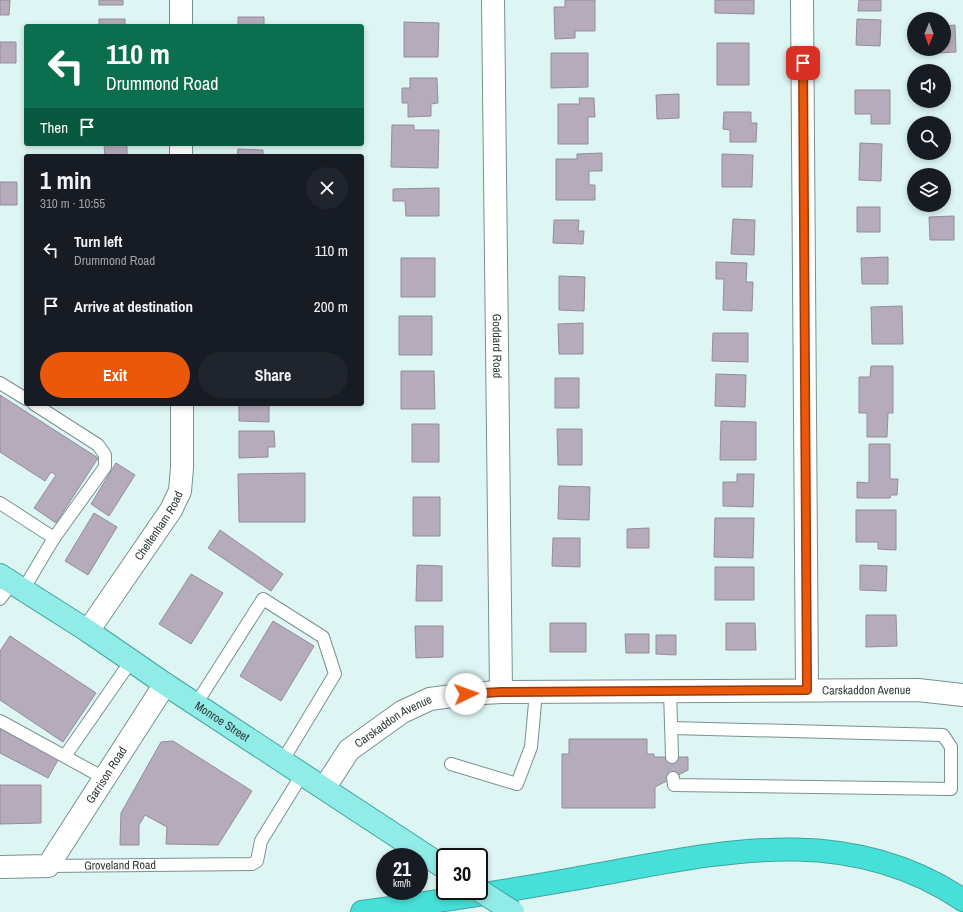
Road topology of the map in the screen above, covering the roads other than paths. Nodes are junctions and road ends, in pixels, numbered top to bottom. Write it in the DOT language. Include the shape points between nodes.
graph roads {
  1 [pos="181,0"];
  2 [pos="493,0"];
  3 [pos="802,0"];
  4 [pos="181,24"];
  5 [pos="0,383"];
  6 [pos="24,398"];
  7 [pos="37,406"];
  8 [pos="182,406"];
  9 [pos="0,503"];
  10 [pos="54,538"];
  11 [pos="9,587"];
  12 [pos="88,631"];
  13 [pos="131,660"];
  14 [pos="165,684"];
  15 [pos="807,690"];
  16 [pos="670,691"];
  17 [pos="501,692"];
  18 [pos="536,692"];
  19 [pos="963,695"];
  20 [pos="196,704"];
  21 [pos="0,721"];
  22 [pos="671,728"];
  23 [pos="65,756"];
  24 [pos="672,757"];
  25 [pos="283,760"];
  26 [pos="450,764"];
  27 [pos="303,773"];
  28 [pos="104,778"];
  29 [pos="673,778"];
  30 [pos="325,787"];
  31 [pos="436,862"];
  32 [pos="48,866"];
  33 [pos="0,867"];
  34 [pos="488,896"];
  35 [pos="963,900"];
  36 [pos="362,912"];
  37 [pos="513,912"];
  1 -- 4 [label="street"];
  2 -- 17 [label="street, Goddard Road"];
  3 -- 15 [label="street"];
  5 -- 6 [label="lane"];
  7 -- 10 [label="lane" via="98,445 105,454 105,466"];
  8 -- 12 [label="street, Cheltenham Road" via="180,491 172,510"];
  9 -- 10 [label="lane"];
  10 -- 11 [label="lane"];
  11 -- 12 [label="main road, Monroe Street"];
  12 -- 13 [label="main road, Monroe Street"];
  13 -- 14 [label="main road, Monroe Street"];
  13 -- 23 [label="lane"];
  14 -- 20 [label="main road, Monroe Street"];
  14 -- 28 [label="street, Garrison Road"];
  15 -- 16 [label="street, Carskaddon Avenue"];
  15 -- 19 [label="street, Carskaddon Avenue" via="918,690"];
  16 -- 18 [label="street, Carskaddon Avenue"];
  16 -- 22 [label="lane"];
  17 -- 18 [label="street, Carskaddon Avenue"];
  17 -- 30 [label="street, Carskaddon Avenue" via="430,699 402,712 349,750"];
  18 -- 26 [label="lane" via="531,747 517,784"];
  20 -- 25 [label="main road, Monroe Street"];
  20 -- 25 [label="lane" via="263,599 323,637 335,674"];
  21 -- 23 [label="lane"];
  22 -- 24 [label="lane"];
  22 -- 29 [label="lane" via="942,735 951,747 951,789 674,785"];
  23 -- 28 [label="lane"];
  25 -- 27 [label="main road, Monroe Street"];
  27 -- 30 [label="main road, Monroe Street"];
  27 -- 32 [label="lane, Groveland Road" via="261,841 257,861 252,864"];
  28 -- 32 [label="street, Garrison Road"];
  30 -- 31 [label="main road, Monroe Street"];
  32 -- 33 [label="street, Groveland Road"];
  34 -- 37 [label="main road, bridge"];
  35 -- 36 [label="highway" via="920,876 891,864 854,854 775,848 732,852 541,885"];
}
